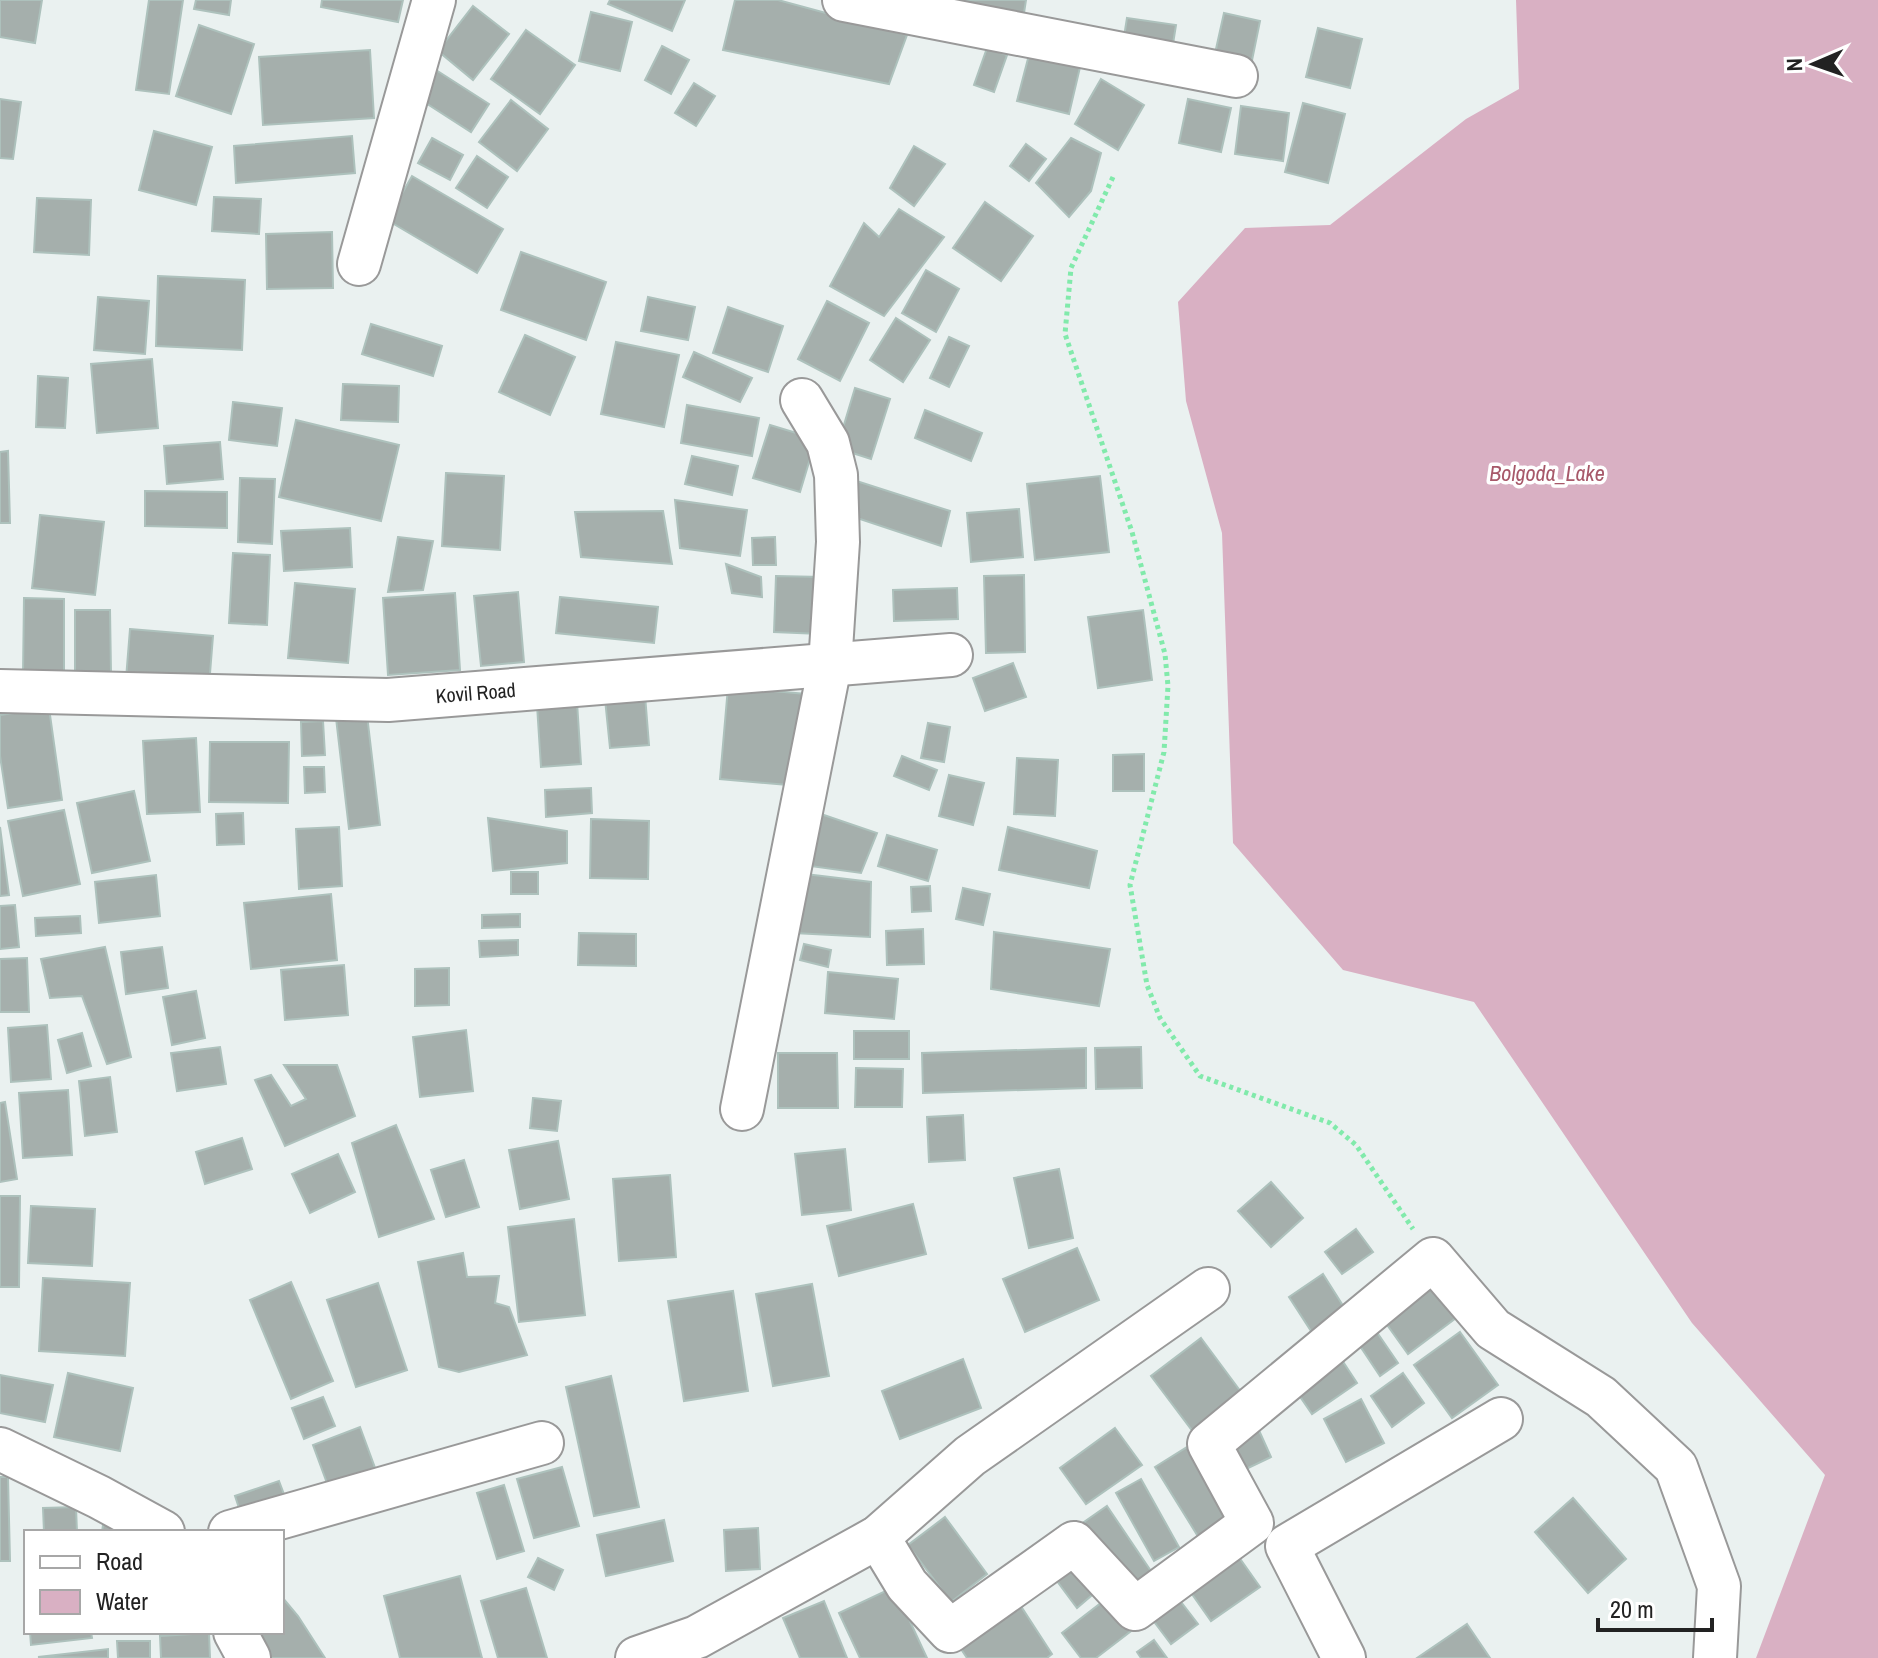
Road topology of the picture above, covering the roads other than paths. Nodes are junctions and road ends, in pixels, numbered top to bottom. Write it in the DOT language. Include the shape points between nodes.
graph roads {
  1 [pos="434,0"];
  2 [pos="844,0"];
  3 [pos="1236,76"];
  4 [pos="359,264"];
  5 [pos="802,400"];
  6 [pos="951,655"];
  7 [pos="830,665"];
  8 [pos="0,691"];
  9 [pos="742,1109"];
  10 [pos="1208,1289"];
  11 [pos="1501,1419"];
  12 [pos="542,1443"];
  13 [pos="0,1449"];
  14 [pos="159,1530"];
  15 [pos="237,1530"];
  16 [pos="878,1537"];
  17 [pos="236,1634"];
  18 [pos="249,1658"];
  19 [pos="637,1658"];
  20 [pos="1344,1658"];
  21 [pos="1715,1658"];
  1 -- 4 [label="street"];
  2 -- 3 [label="street"];
  5 -- 7 [label="street" via="828,443 836,475 838,542"];
  6 -- 7 [label="street, Kovil Road"];
  7 -- 8 [label="street, Kovil Road" via="388,700"];
  7 -- 9 [label="street"];
  10 -- 16 [label="street" via="970,1456"];
  11 -- 20 [label="street" via="1287,1546"];
  12 -- 15 [label="street"];
  13 -- 14 [label="street"];
  16 -- 19 [label="street" via="697,1637"];
  16 -- 21 [label="street" via="907,1585 950,1631 1074,1543 1135,1609 1252,1523 1209,1444 1433,1259 1493,1329 1601,1397 1676,1467 1719,1586"];
  17 -- 18 [label="street"];
}
